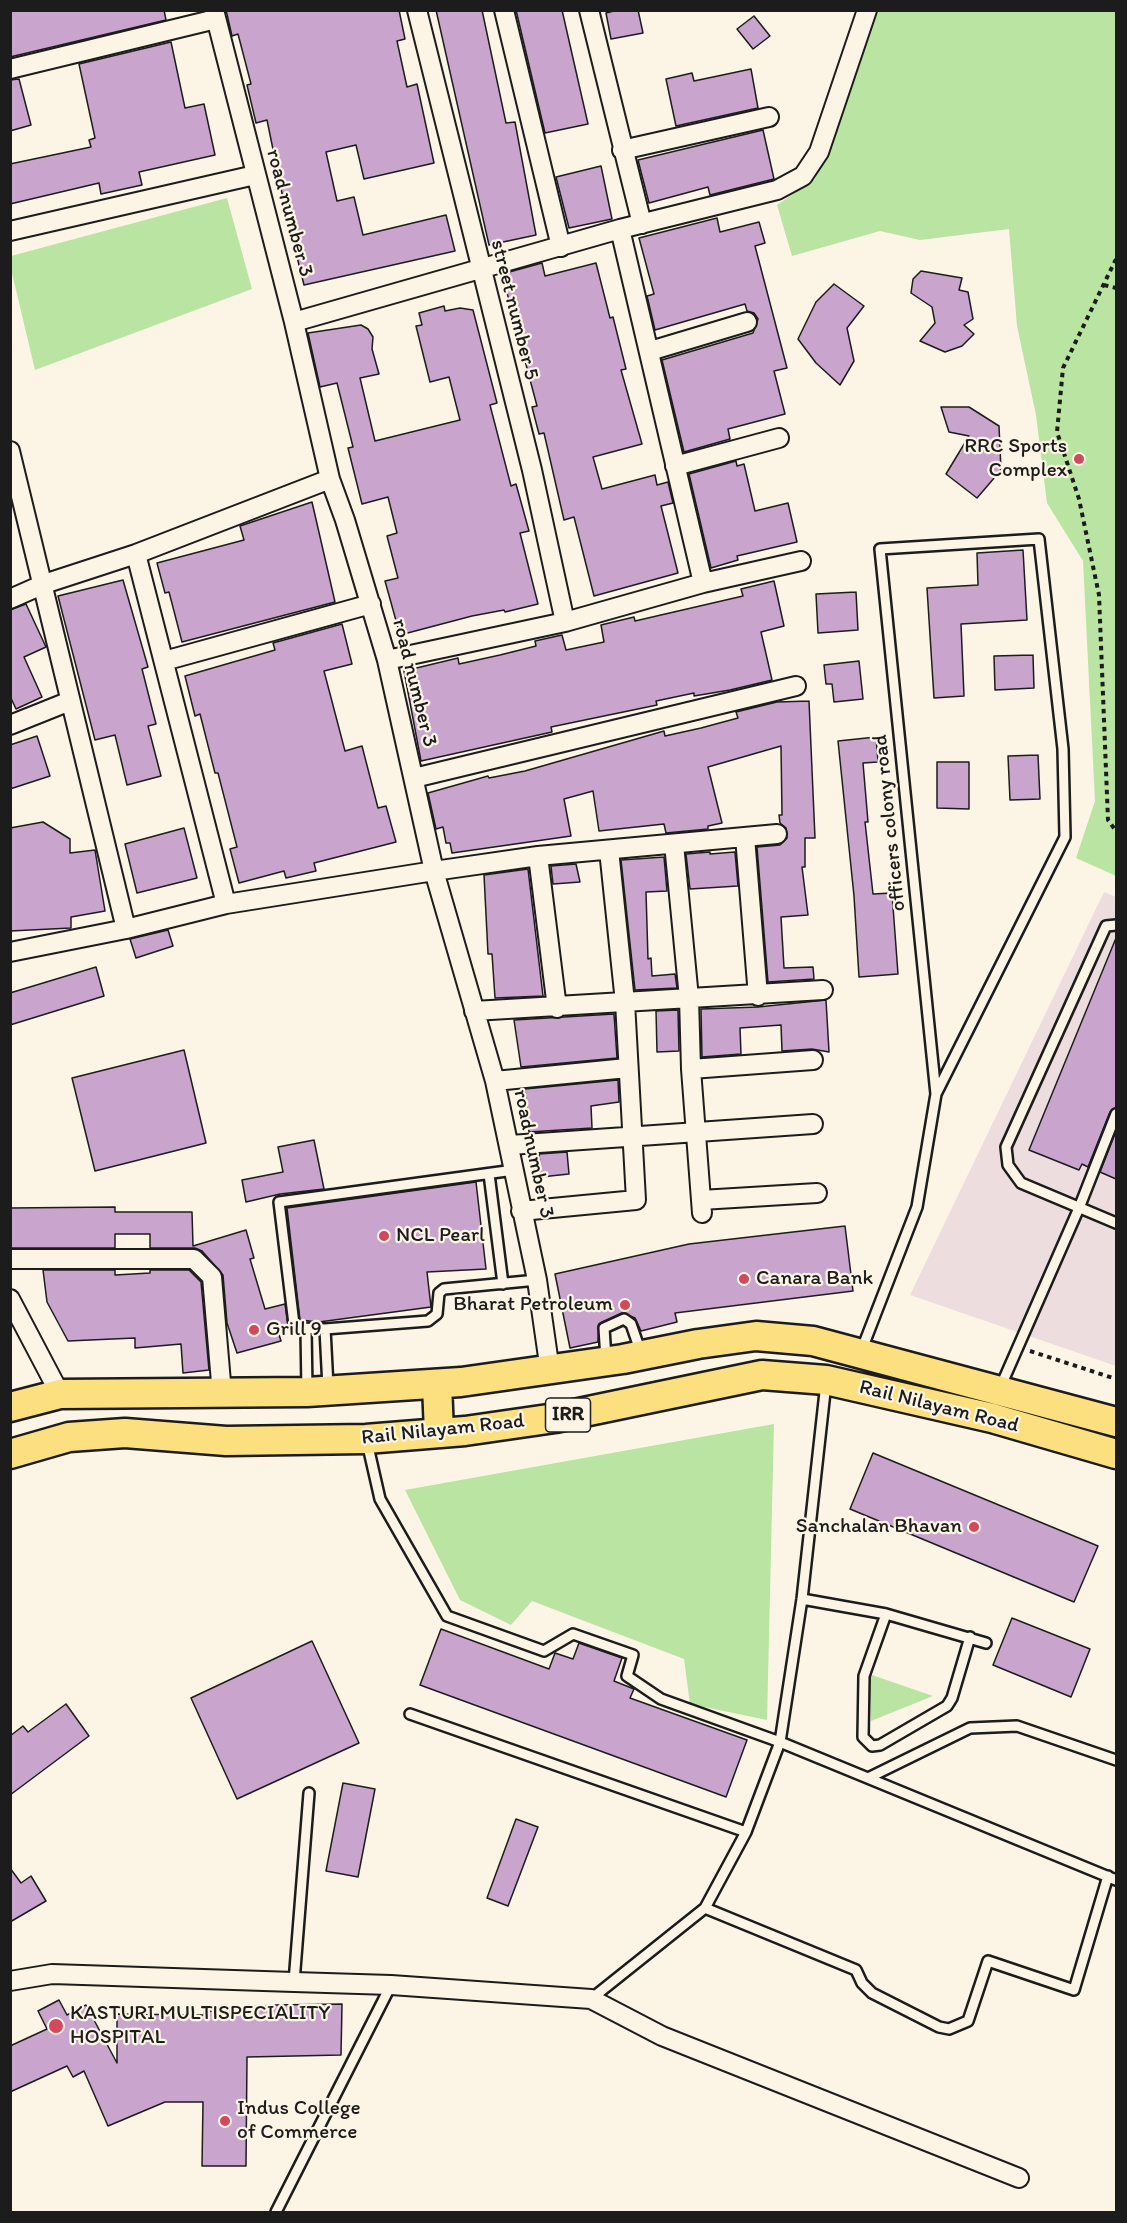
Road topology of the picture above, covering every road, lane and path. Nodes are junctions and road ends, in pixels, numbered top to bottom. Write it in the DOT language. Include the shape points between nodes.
graph roads {
  1 [pos="417,10"];
  2 [pos="504,10"];
  3 [pos="589,10"];
  4 [pos="867,10"];
  5 [pos="215,15"];
  6 [pos="10,69"];
  7 [pos="769,117"];
  8 [pos="622,150"];
  9 [pos="255,176"];
  10 [pos="642,224"];
  11 [pos="620,229"];
  12 [pos="10,231"];
  13 [pos="561,247"];
  14 [pos="1116,259"];
  15 [pos="480,269"];
  16 [pos="1104,285"];
  17 [pos="1116,288"];
  18 [pos="294,322"];
  19 [pos="747,322"];
  20 [pos="650,351"];
  21 [pos="779,438"];
  22 [pos="10,451"];
  23 [pos="675,466"];
  24 [pos="330,479"];
  25 [pos="136,554"];
  26 [pos="801,561"];
  27 [pos="703,583"];
  28 [pos="44,584"];
  29 [pos="10,599"];
  30 [pos="371,604"];
  31 [pos="565,622"];
  32 [pos="387,660"];
  33 [pos="164,661"];
  34 [pos="796,686"];
  35 [pos="70,702"];
  36 [pos="10,725"];
  37 [pos="414,778"];
  38 [pos="1116,831"];
  39 [pos="777,834"];
  40 [pos="745,837"];
  41 [pos="674,844"];
  42 [pos="609,850"];
  43 [pos="538,856"];
  44 [pos="434,871"];
  45 [pos="226,904"];
  46 [pos="1116,925"];
  47 [pos="126,929"];
  48 [pos="10,952"];
  49 [pos="823,990"];
  50 [pos="758,996"];
  51 [pos="689,998"];
  52 [pos="625,1002"];
  53 [pos="557,1008"];
  54 [pos="474,1011"];
  55 [pos="813,1060"];
  56 [pos="627,1068"];
  57 [pos="690,1069"];
  58 [pos="495,1081"];
  59 [pos="936,1094"];
  60 [pos="1116,1114"];
  61 [pos="813,1124"];
  62 [pos="697,1133"];
  63 [pos="632,1137"];
  64 [pos="510,1146"];
  65 [pos="514,1170"];
  66 [pos="489,1174"];
  67 [pos="818,1193"];
  68 [pos="1079,1208"];
  69 [pos="521,1211"];
  70 [pos="1116,1224"];
  71 [pos="10,1259"];
  72 [pos="537,1280"];
  73 [pos="503,1284"];
  74 [pos="10,1299"];
  75 [pos="306,1329"];
  76 [pos="325,1329"];
  77 [pos="1029,1351"];
  78 [pos="861,1353"];
  79 [pos="641,1355"];
  80 [pos="607,1362"];
  81 [pos="550,1371"];
  82 [pos="1116,1378"];
  83 [pos="826,1380"];
  84 [pos="437,1384"];
  85 [pos="999,1390"];
  86 [pos="317,1391"];
  87 [pos="60,1394"];
  88 [pos="222,1394"];
  89 [pos="10,1407"];
  90 [pos="1116,1422"];
  91 [pos="439,1433"];
  92 [pos="366,1439"];
  93 [pos="49,1442"];
  94 [pos="10,1454"];
  95 [pos="1116,1454"];
  96 [pos="10,1472"];
  97 [pos="802,1599"];
  98 [pos="886,1614"];
  99 [pos="970,1637"];
  100 [pos="986,1642"];
  101 [pos="410,1714"];
  102 [pos="780,1742"];
  103 [pos="1116,1760"];
  104 [pos="868,1778"];
  105 [pos="309,1793"];
  106 [pos="746,1832"];
  107 [pos="1112,1878"];
  108 [pos="705,1908"];
  109 [pos="10,1981"];
  110 [pos="294,1982"];
  111 [pos="391,1985"];
  112 [pos="591,1999"];
  113 [pos="1019,2178"];
  114 [pos="276,2212"];
  1 -- 15 [label="street, street number 5"];
  2 -- 13 [label="street"];
  3 -- 8 [label="street"];
  4 -- 10 [label="street" via="819,152 803,176 777,190"];
  5 -- 6 [label="street"];
  5 -- 9 [label="street, road number 3"];
  7 -- 8 [label="street"];
  8 -- 10 [label="street"];
  9 -- 12 [label="street"];
  9 -- 18 [label="street, road number 3"];
  10 -- 11 [label="street"];
  11 -- 13 [label="street"];
  11 -- 20 [label="street"];
  13 -- 15 [label="street"];
  14 -- 16 [label="path"];
  15 -- 18 [label="street"];
  15 -- 31 [label="street, street number 5" via="532,470"];
  16 -- 17 [label="path"];
  16 -- 38 [label="path" via="1063,368 1057,432 1079,499 1099,595 1108,820"];
  18 -- 24 [label="street, road number 3"];
  19 -- 20 [label="street"];
  20 -- 23 [label="street"];
  21 -- 23 [label="street"];
  22 -- 28 [label="street"];
  23 -- 27 [label="street"];
  24 -- 25 [label="street"];
  24 -- 30 [label="street, road number 3"];
  25 -- 28 [label="street"];
  25 -- 33 [label="street"];
  26 -- 27 [label="street"];
  27 -- 31 [label="street"];
  28 -- 29 [label="street"];
  28 -- 35 [label="street"];
  30 -- 32 [label="street, road number 3"];
  30 -- 33 [label="street"];
  31 -- 32 [label="street"];
  32 -- 37 [label="street, road number 3"];
  33 -- 45 [label="street"];
  34 -- 37 [label="street"];
  35 -- 36 [label="street"];
  35 -- 47 [label="street"];
  37 -- 44 [label="street, road number 3"];
  39 -- 40 [label="street"];
  40 -- 41 [label="street"];
  40 -- 50 [label="street"];
  41 -- 42 [label="street"];
  41 -- 51 [label="street"];
  42 -- 43 [label="street"];
  42 -- 52 [label="street"];
  43 -- 44 [label="street"];
  43 -- 53 [label="street"];
  44 -- 45 [label="street"];
  44 -- 54 [label="street, road number 3"];
  45 -- 47 [label="street"];
  46 -- 68 [label="lane" via="1106,926 1006,1147 1008,1165 1021,1183"];
  47 -- 48 [label="street"];
  49 -- 50 [label="street"];
  50 -- 51 [label="street"];
  51 -- 52 [label="street"];
  51 -- 57 [label="street"];
  52 -- 53 [label="street"];
  52 -- 56 [label="street"];
  53 -- 54 [label="street"];
  54 -- 58 [label="street, road number 3"];
  55 -- 57 [label="street"];
  56 -- 58 [label="street"];
  56 -- 63 [label="street"];
  57 -- 62 [label="street"];
  58 -- 64 [label="street, road number 3"];
  59 -- 59 [label="lane, officers colony road" via="879,549 1039,539 1063,749 1065,837"];
  59 -- 78 [label="lane" via="917,1207"];
  60 -- 68 [label="lane"];
  61 -- 62 [label="street"];
  62 -- 63 [label="street"];
  62 -- 67 [label="street" via="701,1207"];
  63 -- 64 [label="street"];
  63 -- 69 [label="street" via="636,1200"];
  64 -- 65 [label="street, road number 3"];
  65 -- 66 [label="lane"];
  65 -- 69 [label="street, road number 3"];
  66 -- 73 [label="lane"];
  66 -- 75 [label="lane" via="279,1202 294,1324"];
  68 -- 70 [label="lane"];
  68 -- 85 [label="lane"];
  69 -- 72 [label="street, road number 3"];
  71 -- 88 [label="street" via="194,1259 212,1276"];
  72 -- 73 [label="lane"];
  72 -- 81 [label="street, road number 3"];
  73 -- 76 [label="lane" via="444,1289 439,1293 437,1314 428,1322"];
  74 -- 87 [label="street"];
  75 -- 76 [label="lane"];
  75 -- 86 [label="lane"];
  76 -- 86 [label="lane"];
  77 -- 82 [label="path"];
  78 -- 79 [label="main road, Rail Nilayam Road / IRR" via="813,1341 756,1336"];
  78 -- 85 [label="main road, Rail Nilayam Road / IRR"];
  79 -- 80 [label="main road, Rail Nilayam Road / IRR"];
  79 -- 80 [label="lane" via="631,1324 624,1319 604,1328"];
  80 -- 81 [label="main road, Rail Nilayam Road / IRR"];
  81 -- 84 [label="main road, Rail Nilayam Road / IRR"];
  83 -- 91 [label="main road, Rail Nilayam Road / IRR" via="762,1375 555,1418"];
  83 -- 95 [label="main road, Rail Nilayam Road / IRR" via="992,1418"];
  83 -- 97 [label="lane"];
  84 -- 86 [label="main road, Rail Nilayam Road / IRR"];
  84 -- 91 [label="main road"];
  85 -- 90 [label="main road, Rail Nilayam Road / IRR"];
  86 -- 88 [label="main road, Rail Nilayam Road / IRR"];
  87 -- 88 [label="main road, Rail Nilayam Road / IRR"];
  87 -- 89 [label="main road, Rail Nilayam Road / IRR"];
  91 -- 92 [label="main road, Rail Nilayam Road / IRR"];
  92 -- 93 [label="main road, Rail Nilayam Road / IRR" via="226,1441 124,1433"];
  92 -- 102 [label="lane" via="380,1499 447,1616 544,1651 573,1634 633,1654 627,1676 661,1699"];
  93 -- 94 [label="main road, Rail Nilayam Road / IRR"];
  93 -- 96 [label="main road"];
  97 -- 98 [label="lane"];
  97 -- 102 [label="lane"];
  98 -- 99 [label="lane"];
  98 -- 99 [label="lane" via="864,1676 863,1737 872,1746 947,1706"];
  99 -- 100 [label="lane"];
  101 -- 106 [label="lane"];
  102 -- 104 [label="lane"];
  102 -- 106 [label="lane"];
  103 -- 104 [label="lane" via="1017,1726 970,1728"];
  104 -- 107 [label="lane"];
  105 -- 110 [label="lane"];
  106 -- 108 [label="lane"];
  107 -- 108 [label="lane" via="1074,1990 988,1961 968,2021 949,2029 872,1993 856,1970"];
  108 -- 112 [label="lane"];
  109 -- 110 [label="street" via="52,1974"];
  110 -- 111 [label="street"];
  111 -- 112 [label="street"];
  111 -- 114 [label="lane"];
  112 -- 113 [label="street" via="662,2036"];
}
